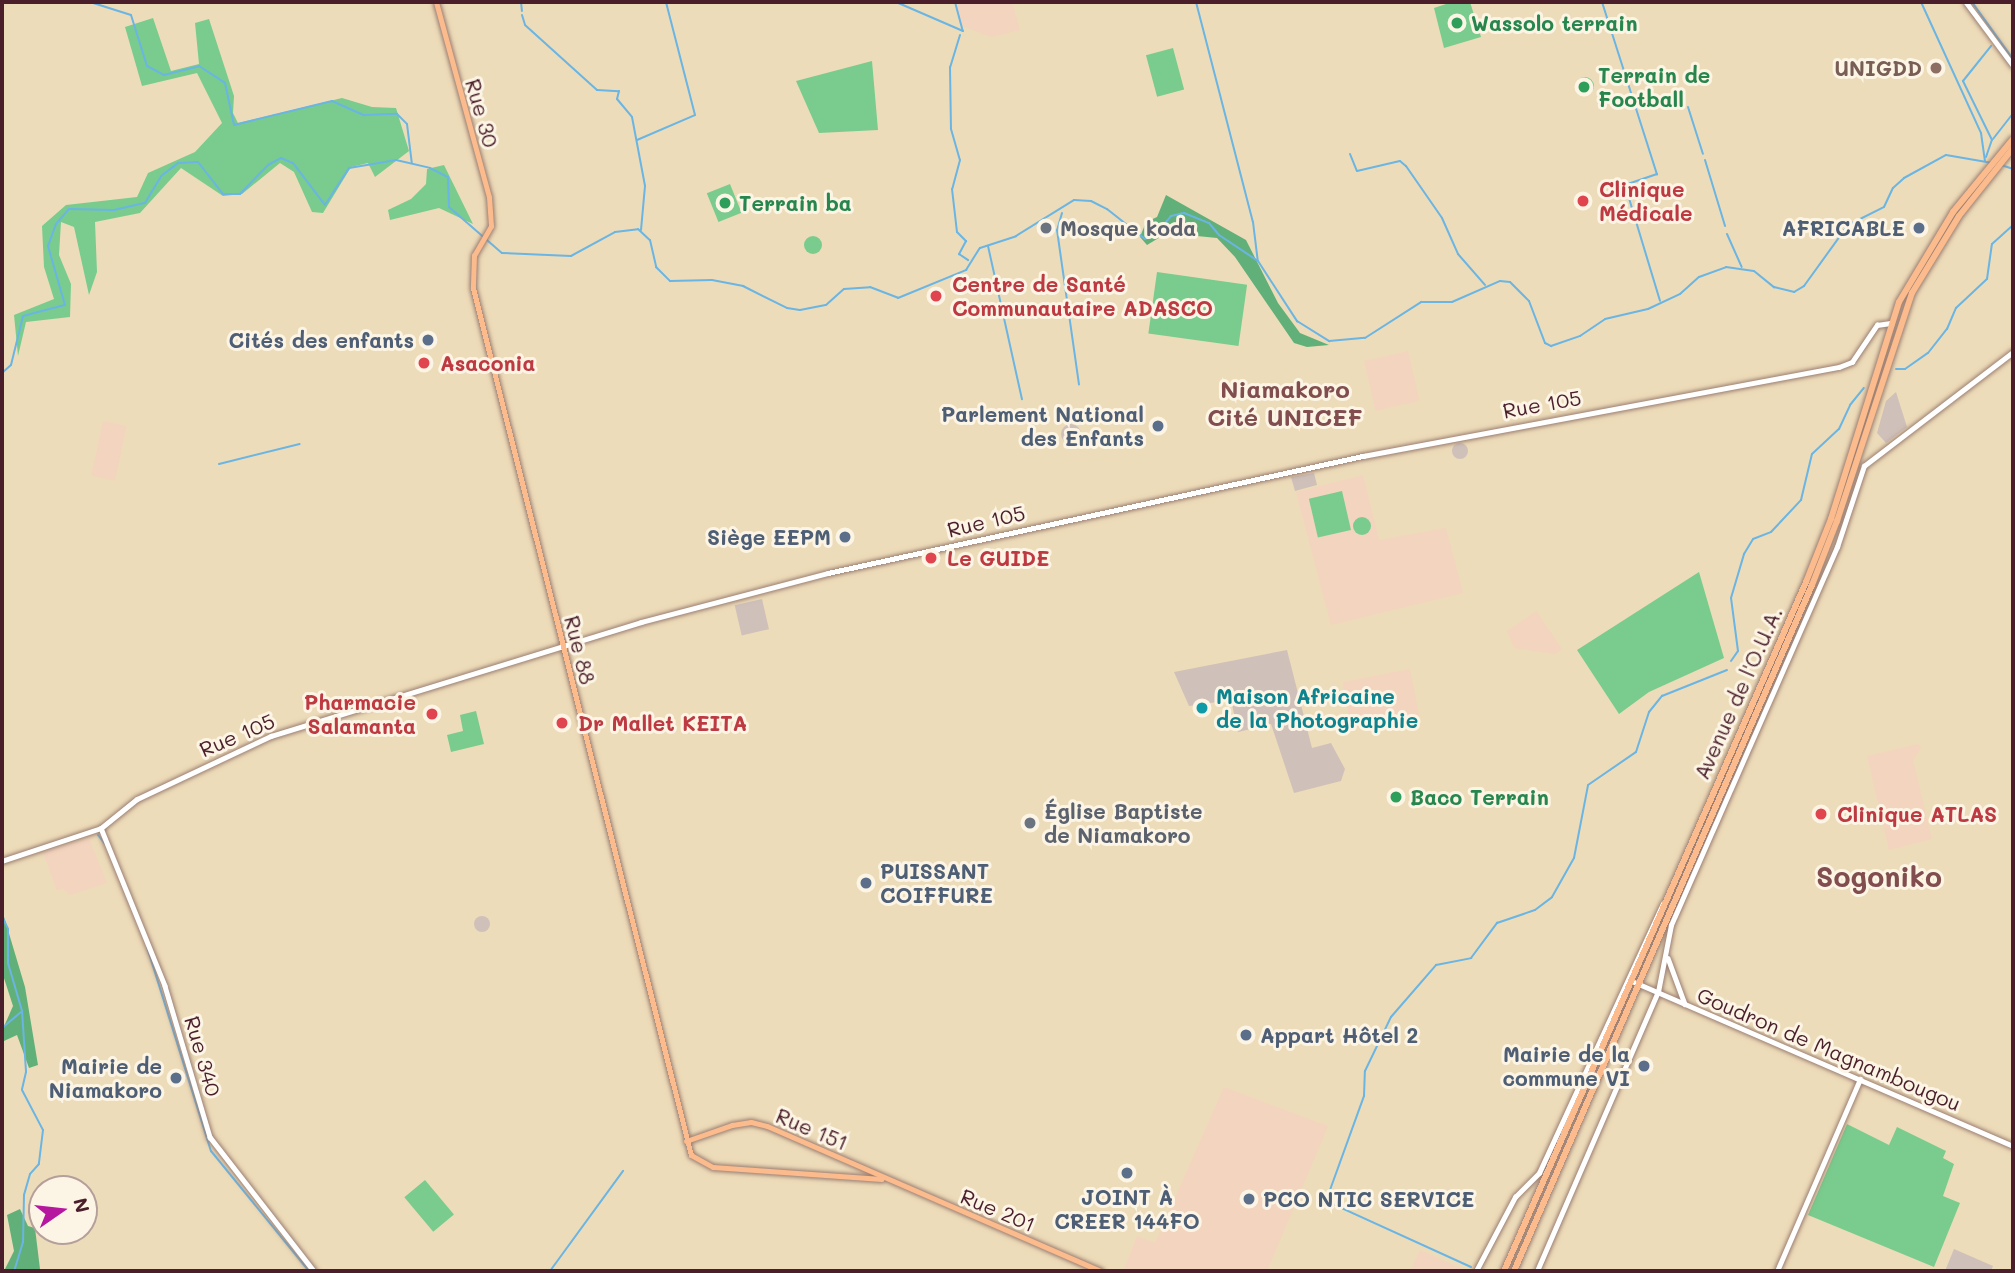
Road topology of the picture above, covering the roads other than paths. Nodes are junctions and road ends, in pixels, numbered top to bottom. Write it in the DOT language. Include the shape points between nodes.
graph roads {
  1 [pos="436,2"];
  2 [pos="1966,2"];
  3 [pos="2013,65"];
  4 [pos="2013,139"];
  5 [pos="2008,152"];
  6 [pos="1988,176"];
  7 [pos="478,249"];
  8 [pos="1893,323"];
  9 [pos="2013,352"];
  10 [pos="562,646"];
  11 [pos="101,828"];
  12 [pos="2,861"];
  13 [pos="1669,895"];
  14 [pos="1667,953"];
  15 [pos="1635,983"];
  16 [pos="1658,992"];
  17 [pos="1685,1004"];
  18 [pos="1860,1079"];
  19 [pos="686,1141"];
  20 [pos="2013,1146"];
  21 [pos="882,1179"];
  22 [pos="314,1271"];
  23 [pos="1101,1271"];
  24 [pos="1476,1271"];
  25 [pos="1504,1271"];
  26 [pos="1514,1271"];
  27 [pos="1537,1271"];
  28 [pos="1777,1271"];
  1 -- 7 [label="main road, Rue 30" via="489,197 489,234"];
  2 -- 3 [label="street"];
  4 -- 5 [label="highway, Avenue de l'O.U.A."];
  5 -- 6 [label="highway, Avenue de l'O.U.A."];
  6 -- 8 [label="highway, Avenue de l'O.U.A." via="1934,242 1904,292"];
  6 -- 15 [label="highway, Avenue de l'O.U.A." via="1912,293 1837,521"];
  7 -- 10 [label="main road, Rue 88" via="473,288"];
  8 -- 10 [label="street, Rue 105" via="1878,325 1852,362 1839,368 1510,425 1105,511 828,573"];
  8 -- 13 [label="highway, Avenue de l'O.U.A." via="1831,519"];
  9 -- 14 [label="street, Avenue de l'O.U.A." via="1868,461 1846,524 1671,925"];
  10 -- 11 [label="street, Rue 105" via="260,740 137,799"];
  10 -- 19 [label="main road, Rue 88"];
  11 -- 12 [label="street"];
  11 -- 22 [label="street, Rue 340" via="165,986 209,1137"];
  13 -- 15 [label="highway, Avenue de l'O.U.A."];
  13 -- 24 [label="street" via="1534,1183 1515,1197"];
  14 -- 16 [label="street, Avenue de l'O.U.A."];
  14 -- 17 [label="street"];
  15 -- 16 [label="street, Goudron de Magnambougou"];
  15 -- 25 [label="highway, Avenue de l'O.U.A."];
  15 -- 26 [label="highway, Avenue de l'O.U.A."];
  16 -- 17 [label="street, Goudron de Magnambougou"];
  16 -- 27 [label="street, Avenue de l'O.U.A."];
  17 -- 18 [label="street, Goudron de Magnambougou"];
  18 -- 20 [label="street, Goudron de Magnambougou"];
  18 -- 28 [label="street"];
  19 -- 21 [label="main road" via="691,1155 713,1167"];
  19 -- 21 [label="main road, Rue 151" via="751,1122"];
  21 -- 23 [label="main road, Rue 201"];
}
